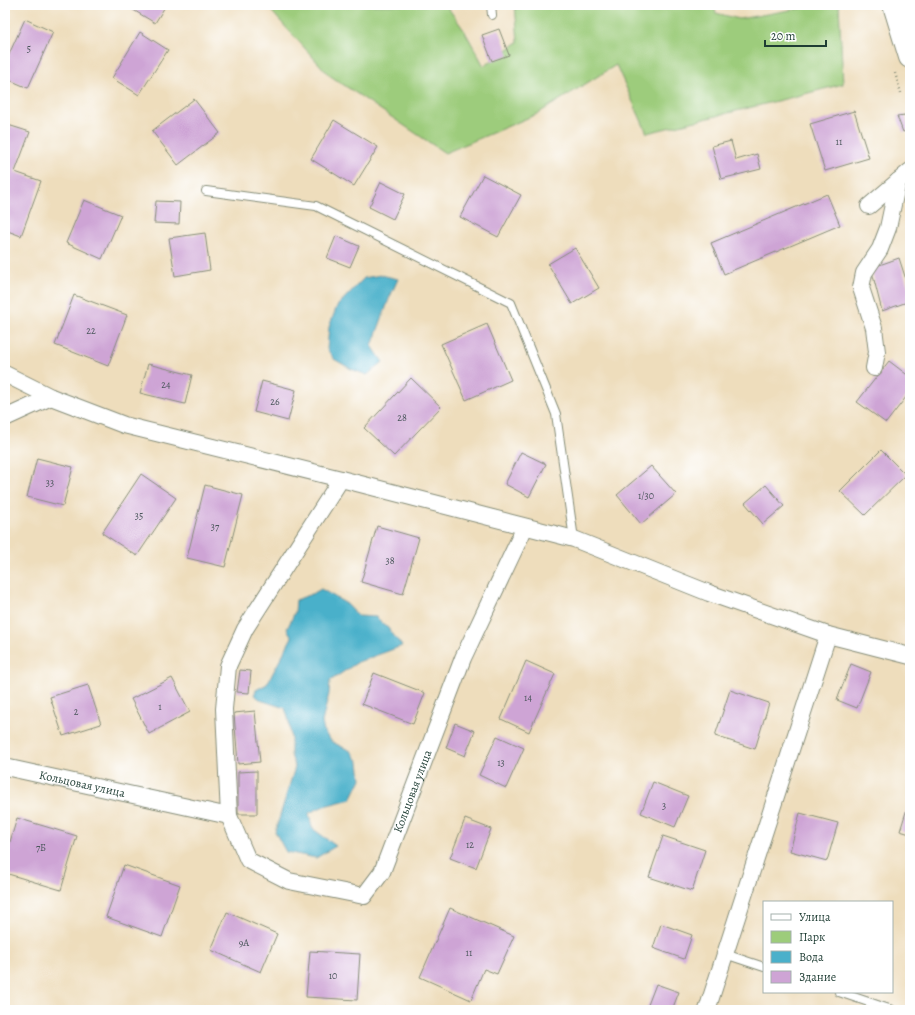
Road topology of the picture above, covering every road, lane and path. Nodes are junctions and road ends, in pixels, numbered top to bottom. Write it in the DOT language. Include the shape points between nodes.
graph roads {
  1 [pos="491,5"];
  2 [pos="894,5"];
  3 [pos="492,15"];
  4 [pos="910,57"];
  5 [pos="910,171"];
  6 [pos="898,182"];
  7 [pos="206,191"];
  8 [pos="869,206"];
  9 [pos="874,368"];
  10 [pos="5,374"];
  11 [pos="51,397"];
  12 [pos="5,418"];
  13 [pos="342,479"];
  14 [pos="525,527"];
  15 [pos="574,539"];
  16 [pos="828,635"];
  17 [pos="910,656"];
  18 [pos="5,767"];
  19 [pos="229,816"];
  20 [pos="725,954"];
  21 [pos="763,967"];
  22 [pos="842,993"];
  23 [pos="707,1010"];
  24 [pos="892,1010"];
  1 -- 3 [label="lane"];
  2 -- 4 [label="main road"];
  5 -- 6 [label="street"];
  6 -- 8 [label="street"];
  6 -- 9 [label="street" via="888,228 880,249 864,272 861,288 874,328 877,352"];
  7 -- 15 [label="lane" via="316,206 511,303 556,414"];
  10 -- 11 [label="street"];
  11 -- 12 [label="street"];
  11 -- 13 [label="street" via="124,425"];
  13 -- 14 [label="street"];
  13 -- 19 [label="street, Кольцовая улица" via="246,629 228,666 224,709"];
  14 -- 15 [label="street"];
  14 -- 19 [label="street, Кольцовая улица" via="463,658 382,872 364,896 289,881 248,860"];
  15 -- 16 [label="street" via="709,593"];
  16 -- 17 [label="street"];
  16 -- 20 [label="street"];
  18 -- 19 [label="street, Кольцовая улица"];
  20 -- 21 [label="lane"];
  20 -- 23 [label="street"];
  22 -- 24 [label="lane"];
}
